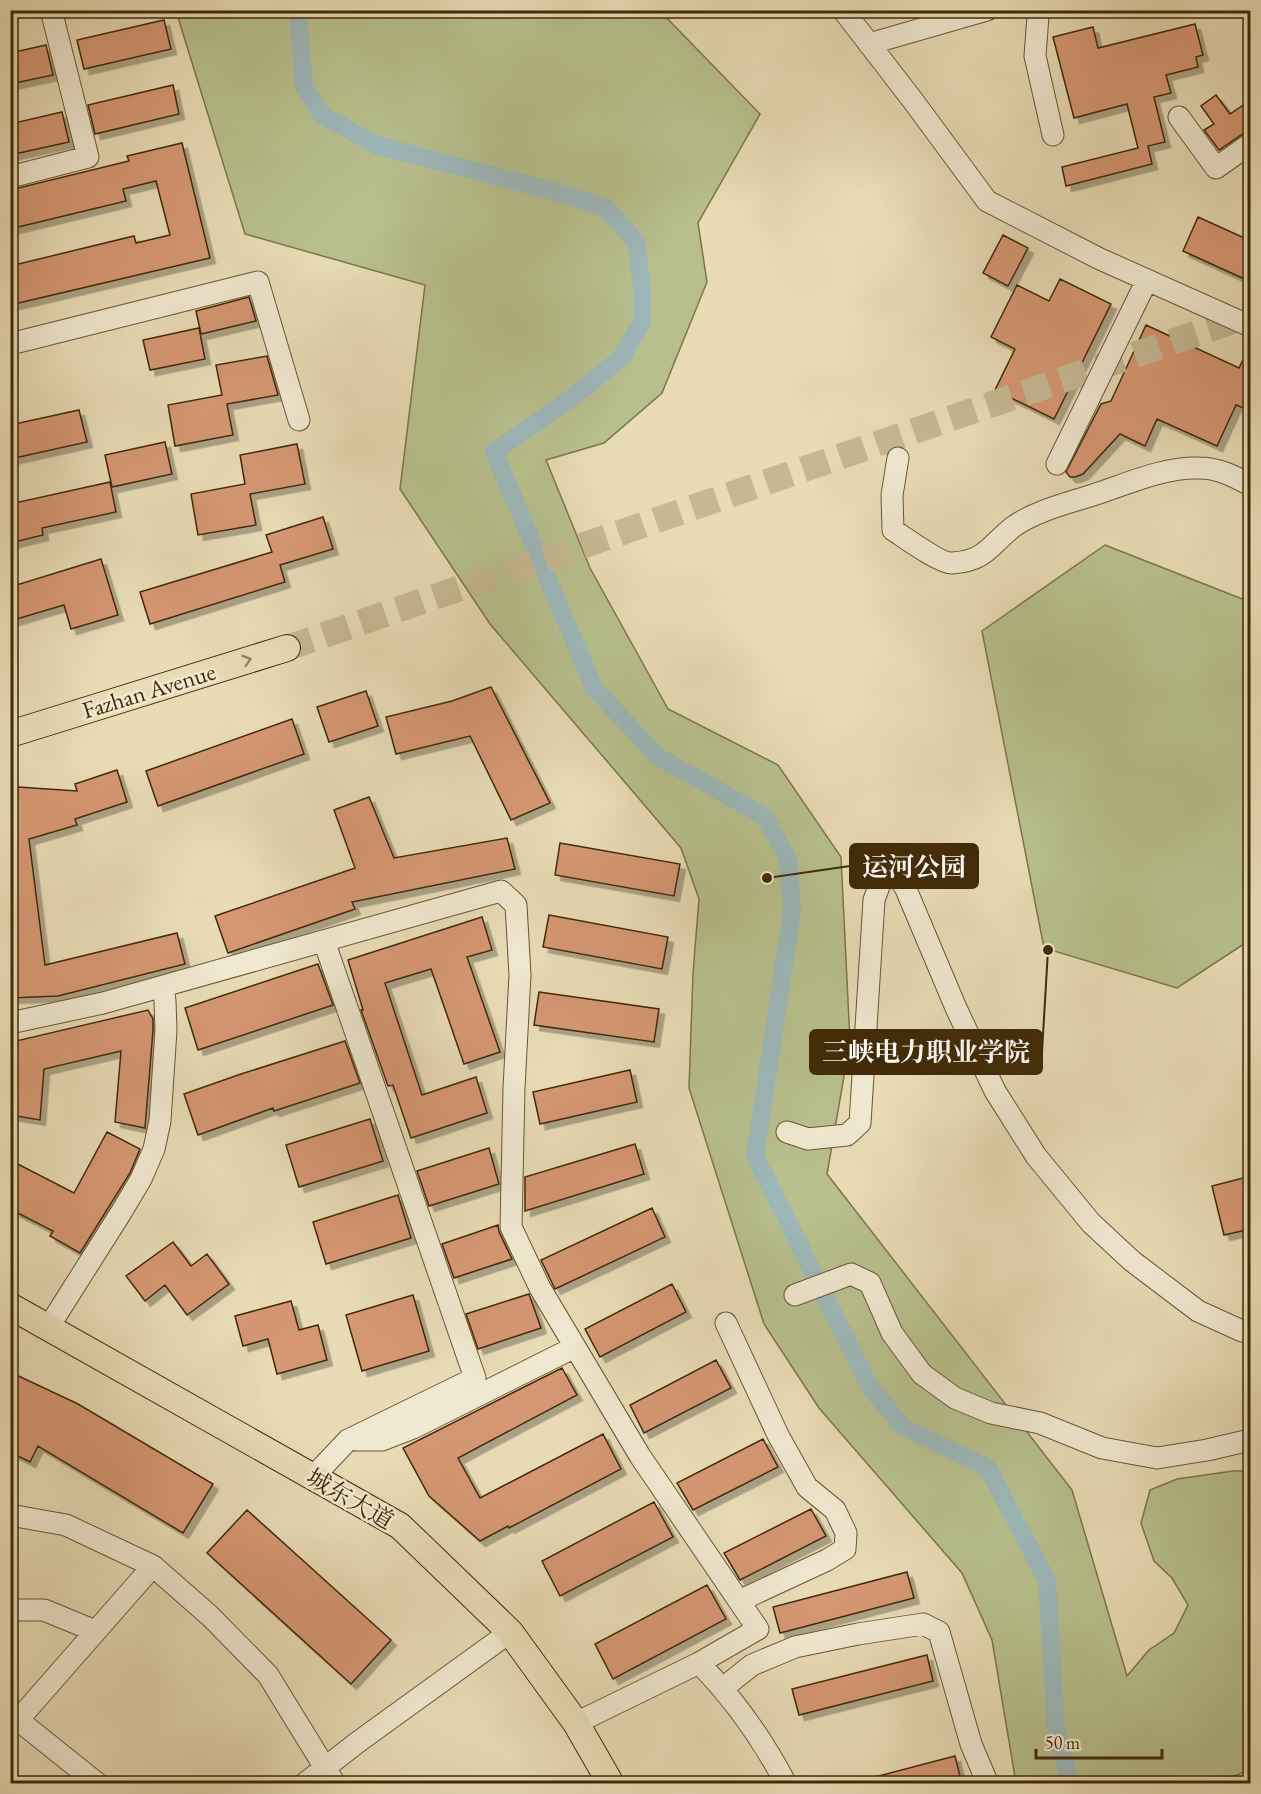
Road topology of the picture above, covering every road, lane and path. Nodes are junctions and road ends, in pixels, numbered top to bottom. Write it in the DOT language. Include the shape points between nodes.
graph roads {
  1 [pos="51,10"];
  2 [pos="843,10"];
  3 [pos="987,10"];
  4 [pos="1036,10"];
  5 [pos="869,44"];
  6 [pos="1179,117"];
  7 [pos="1053,135"];
  8 [pos="1251,144"];
  9 [pos="10,177"];
  10 [pos="1147,280"];
  11 [pos="1251,326"];
  12 [pos="10,344"];
  13 [pos="299,420"];
  14 [pos="898,458"];
  15 [pos="1057,464"];
  16 [pos="1251,485"];
  17 [pos="287,648"];
  18 [pos="10,734"];
  19 [pos="324,941"];
  20 [pos="163,987"];
  21 [pos="10,1023"];
  22 [pos="787,1132"];
  23 [pos="795,1295"];
  24 [pos="10,1306"];
  25 [pos="726,1323"];
  26 [pos="10,1326"];
  27 [pos="48,1328"];
  28 [pos="1251,1332"];
  29 [pos="575,1347"];
  30 [pos="348,1440"];
  31 [pos="1251,1440"];
  32 [pos="313,1478"];
  33 [pos="10,1515"];
  34 [pos="153,1566"];
  35 [pos="739,1602"];
  36 [pos="10,1610"];
  37 [pos="95,1631"];
  38 [pos="503,1636"];
  39 [pos="699,1663"];
  40 [pos="723,1688"];
  41 [pos="576,1724"];
  42 [pos="330,1775"];
  43 [pos="98,1784"];
  44 [pos="304,1784"];
  45 [pos="591,1784"];
  46 [pos="611,1784"];
  47 [pos="786,1784"];
  48 [pos="988,1784"];
  1 -- 9 [label="street" via="88,157"];
  2 -- 5 [label="street"];
  3 -- 5 [label="street"];
  4 -- 7 [label="street" via="1035,56"];
  5 -- 10 [label="street" via="987,201"];
  6 -- 8 [label="street" via="1216,168"];
  10 -- 11 [label="street"];
  10 -- 15 [label="street"];
  12 -- 13 [label="street" via="258,282"];
  14 -- 16 [label="street" via="892,495 893,530 949,564 977,559 1014,527 1053,507 1162,472 1200,468 1227,472"];
  18 -- 17 [label="main road, Fazhan Avenue, one-way"];
  19 -- 20 [label="street"];
  19 -- 29 [label="street" via="501,891 516,905 520,975 511,1227 540,1288"];
  19 -- 30 [label="street" via="475,1378"];
  20 -- 21 [label="street"];
  20 -- 27 [label="street" via="166,1030 160,1121 154,1149 141,1179"];
  22 -- 28 [label="street" via="808,1139 839,1136 847,1135 860,1123 874,900 882,878 897,876 995,1091 1036,1156 1091,1223 1132,1261 1198,1311"];
  23 -- 31 [label="street" via="851,1274 870,1283 892,1333 922,1374 955,1398 991,1413 1040,1423 1102,1448 1157,1458"];
  24 -- 27 [label="main road, 城东大道"];
  25 -- 35 [label="street" via="807,1487 835,1510 846,1533 845,1550"];
  26 -- 38 [label="main road, 城东大道" via="390,1540"];
  27 -- 32 [label="main road, 城东大道"];
  29 -- 30 [label="street" via="413,1428 382,1440"];
  29 -- 35 [label="street" via="640,1456"];
  30 -- 32 [label="street"];
  32 -- 38 [label="main road, 城东大道" via="400,1526"];
  33 -- 34 [label="street" via="66,1525"];
  34 -- 37 [label="street"];
  34 -- 42 [label="street" via="268,1674"];
  35 -- 39 [label="street" via="758,1629"];
  36 -- 37 [label="street" via="44,1610"];
  37 -- 43 [label="street" via="18,1720"];
  38 -- 41 [label="main road, 城东大道"];
  38 -- 42 [label="street"];
  38 -- 45 [label="main road, 城东大道"];
  39 -- 40 [label="street"];
  39 -- 41 [label="street"];
  40 -- 47 [label="street" via="774,1759"];
  40 -- 48 [label="street" via="752,1665 795,1647 923,1624 939,1632 971,1744"];
  41 -- 46 [label="main road, 城东大道"];
  42 -- 44 [label="street"];
}
